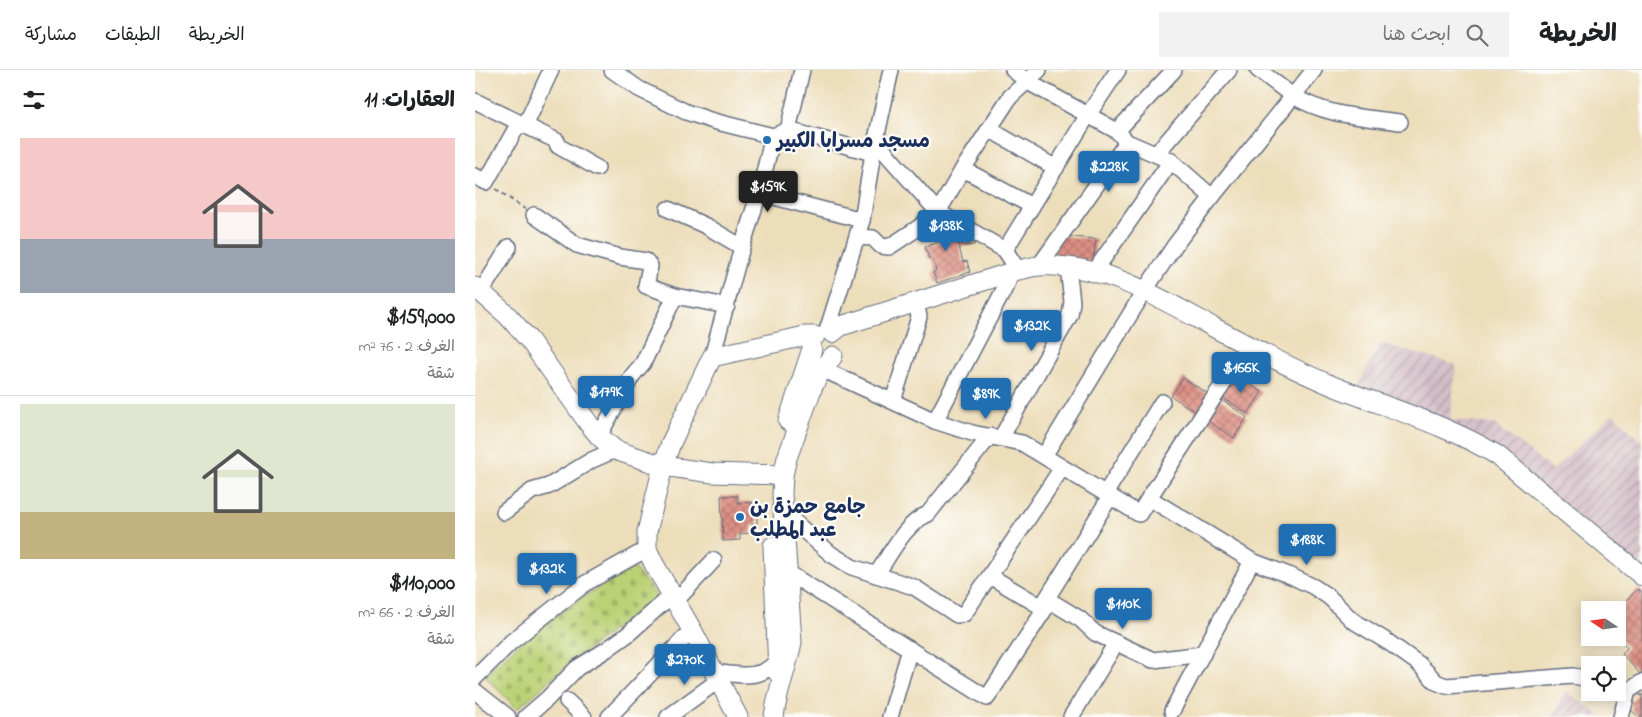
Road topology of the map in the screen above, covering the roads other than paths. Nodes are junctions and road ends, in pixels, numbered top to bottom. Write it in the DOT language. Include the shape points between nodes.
graph roads {
  1 [pos="551,70"];
  2 [pos="612,70"];
  3 [pos="802,70"];
  4 [pos="891,70"];
  5 [pos="1013,70"];
  6 [pos="1039,70"];
  7 [pos="1119,70"];
  8 [pos="1174,70"];
  9 [pos="1229,70"];
  10 [pos="1258,70"];
  11 [pos="1314,70"];
  12 [pos="1028,82"];
  13 [pos="1293,96"];
  14 [pos="475,101"];
  15 [pos="1088,114"];
  16 [pos="1400,122"];
  17 [pos="522,124"];
  18 [pos="788,130"];
  19 [pos="989,130"];
  20 [pos="773,136"];
  21 [pos="1122,136"];
  22 [pos="874,147"];
  23 [pos="1156,154"];
  24 [pos="1171,161"];
  25 [pos="597,168"];
  26 [pos="1056,168"];
  27 [pos="963,169"];
  28 [pos="480,179"];
  29 [pos="759,193"];
  30 [pos="1212,196"];
  31 [pos="1032,206"];
  32 [pos="668,209"];
  33 [pos="938,212"];
  34 [pos="534,215"];
  35 [pos="862,220"];
  36 [pos="857,237"];
  37 [pos="509,246"];
  38 [pos="742,247"];
  39 [pos="1005,250"];
  40 [pos="1039,266"];
  41 [pos="1068,267"];
  42 [pos="1013,271"];
  43 [pos="1094,272"];
  44 [pos="478,290"];
  45 [pos="1145,290"];
  46 [pos="675,296"];
  47 [pos="916,302"];
  48 [pos="727,306"];
  49 [pos="821,338"];
  50 [pos="1249,346"];
  51 [pos="712,357"];
  52 [pos="828,363"];
  53 [pos="893,401"];
  54 [pos="1161,402"];
  55 [pos="935,421"];
  56 [pos="599,436"];
  57 [pos="995,437"];
  58 [pos="615,450"];
  59 [pos="1043,456"];
  60 [pos="663,466"];
  61 [pos="1063,468"];
  62 [pos="777,475"];
  63 [pos="1107,495"];
  64 [pos="1149,498"];
  65 [pos="504,512"];
  66 [pos="783,512"];
  67 [pos="647,549"];
  68 [pos="714,560"];
  69 [pos="1253,562"];
  70 [pos="787,572"];
  71 [pos="876,575"];
  72 [pos="990,576"];
  73 [pos="1642,576"];
  74 [pos="674,598"];
  75 [pos="1044,603"];
  76 [pos="692,630"];
  77 [pos="1116,643"];
  78 [pos="910,649"];
  79 [pos="1203,654"];
  80 [pos="778,659"];
  81 [pos="717,676"];
  82 [pos="1581,677"];
  83 [pos="475,678"];
  84 [pos="1642,682"];
  85 [pos="1626,688"];
  86 [pos="475,691"];
  87 [pos="778,692"];
  88 [pos="567,701"];
  89 [pos="1622,701"];
  90 [pos="1172,711"];
  91 [pos="507,717"];
  92 [pos="526,717"];
  93 [pos="584,717"];
  94 [pos="609,717"];
  95 [pos="668,717"];
  96 [pos="739,717"];
  97 [pos="774,717"];
  98 [pos="890,717"];
  99 [pos="1071,717"];
  100 [pos="1621,717"];
  1 -- 17 [label="street"];
  2 -- 20 [label="street" via="639,89 686,112"];
  3 -- 18 [label="street"];
  4 -- 22 [label="street"];
  5 -- 12 [label="street"];
  6 -- 12 [label="street"];
  7 -- 15 [label="street"];
  8 -- 21 [label="street"];
  9 -- 23 [label="street"];
  10 -- 13 [label="street"];
  11 -- 13 [label="street"];
  12 -- 15 [label="street"];
  12 -- 19 [label="street" via="1011,96"];
  13 -- 16 [label="street" via="1342,114"];
  13 -- 30 [label="street"];
  14 -- 17 [label="street"];
  15 -- 21 [label="street"];
  15 -- 26 [label="street"];
  17 -- 25 [label="street" via="557,141 558,146"];
  17 -- 28 [label="street"];
  18 -- 20 [label="street"];
  18 -- 22 [label="street"];
  19 -- 26 [label="street"];
  19 -- 27 [label="street"];
  20 -- 29 [label="street"];
  21 -- 23 [label="street"];
  21 -- 40 [label="street"];
  22 -- 33 [label="street"];
  22 -- 35 [label="street"];
  23 -- 24 [label="street"];
  24 -- 30 [label="street"];
  24 -- 43 [label="street"];
  26 -- 31 [label="street"];
  27 -- 31 [label="street"];
  27 -- 33 [label="street"];
  29 -- 35 [label="street"];
  29 -- 38 [label="street"];
  30 -- 45 [label="street"];
  31 -- 39 [label="street"];
  32 -- 38 [label="street"];
  33 -- 36 [label="street" via="889,247 881,246 873,238"];
  33 -- 39 [label="street"];
  34 -- 46 [label="street" via="577,245 647,261 650,266 646,286"];
  35 -- 36 [label="street"];
  36 -- 49 [label="street"];
  37 -- 44 [label="street"];
  38 -- 48 [label="street"];
  39 -- 42 [label="street"];
  40 -- 41 [label="main road"];
  40 -- 42 [label="main road"];
  41 -- 43 [label="main road"];
  41 -- 57 [label="street" via="1072,302 1070,315"];
  42 -- 47 [label="main road"];
  42 -- 55 [label="street"];
  43 -- 45 [label="main road"];
  44 -- 56 [label="main road" via="530,341"];
  45 -- 50 [label="main road"];
  45 -- 59 [label="street"];
  46 -- 48 [label="street"];
  46 -- 56 [label="street" via="643,363 632,376"];
  47 -- 49 [label="main road" via="841,326"];
  47 -- 53 [label="street" via="919,317"];
  48 -- 51 [label="street"];
  49 -- 51 [label="main road" via="805,336"];
  49 -- 52 [label="main road" via="835,336 839,344 839,349"];
  49 -- 62 [label="main road" via="799,386"];
  50 -- 64 [label="street"];
  50 -- 73 [label="main road" via="1332,385 1474,441 1497,455"];
  51 -- 60 [label="main road"];
  52 -- 53 [label="street"];
  52 -- 62 [label="main road" via="813,386"];
  53 -- 55 [label="street"];
  54 -- 63 [label="street"];
  55 -- 57 [label="street"];
  56 -- 58 [label="main road"];
  57 -- 59 [label="street" via="1022,443"];
  57 -- 71 [label="street" via="928,514 907,529"];
  58 -- 60 [label="main road"];
  58 -- 65 [label="street" via="549,486 532,491"];
  59 -- 61 [label="street"];
  60 -- 62 [label="main road" via="712,473"];
  60 -- 67 [label="main road" via="647,532"];
  61 -- 63 [label="street"];
  61 -- 72 [label="street"];
  62 -- 66 [label="main road"];
  62 -- 80 [label="main road" via="771,501"];
  63 -- 64 [label="street" via="1139,514"];
  63 -- 75 [label="street"];
  64 -- 69 [label="street"];
  66 -- 70 [label="main road"];
  66 -- 71 [label="street" via="831,554 852,568"];
  67 -- 74 [label="main road"];
  67 -- 83 [label="street" via="586,583 511,642"];
  68 -- 74 [label="street"];
  69 -- 79 [label="street"];
  69 -- 82 [label="street" via="1314,586 1352,620 1388,642 1419,664 1436,682 1446,686"];
  70 -- 78 [label="street"];
  70 -- 87 [label="main road" via="792,642"];
  71 -- 72 [label="street" via="914,587 957,615 964,614"];
  72 -- 75 [label="street"];
  74 -- 76 [label="main road"];
  74 -- 92 [label="street" via="577,668"];
  75 -- 77 [label="street" via="1080,619 1095,633"];
  75 -- 78 [label="street" via="1045,609 987,698"];
  76 -- 81 [label="main road"];
  76 -- 94 [label="street"];
  77 -- 79 [label="street" via="1153,660"];
  77 -- 99 [label="street"];
  78 -- 98 [label="street"];
  79 -- 90 [label="street"];
  80 -- 81 [label="street" via="772,668 760,673"];
  80 -- 87 [label="main road"];
  81 -- 95 [label="street"];
  81 -- 96 [label="main road"];
  84 -- 85 [label="street"];
  86 -- 91 [label="street"];
  87 -- 97 [label="main road"];
  88 -- 93 [label="street"];
  89 -- 100 [label="street"];
}
